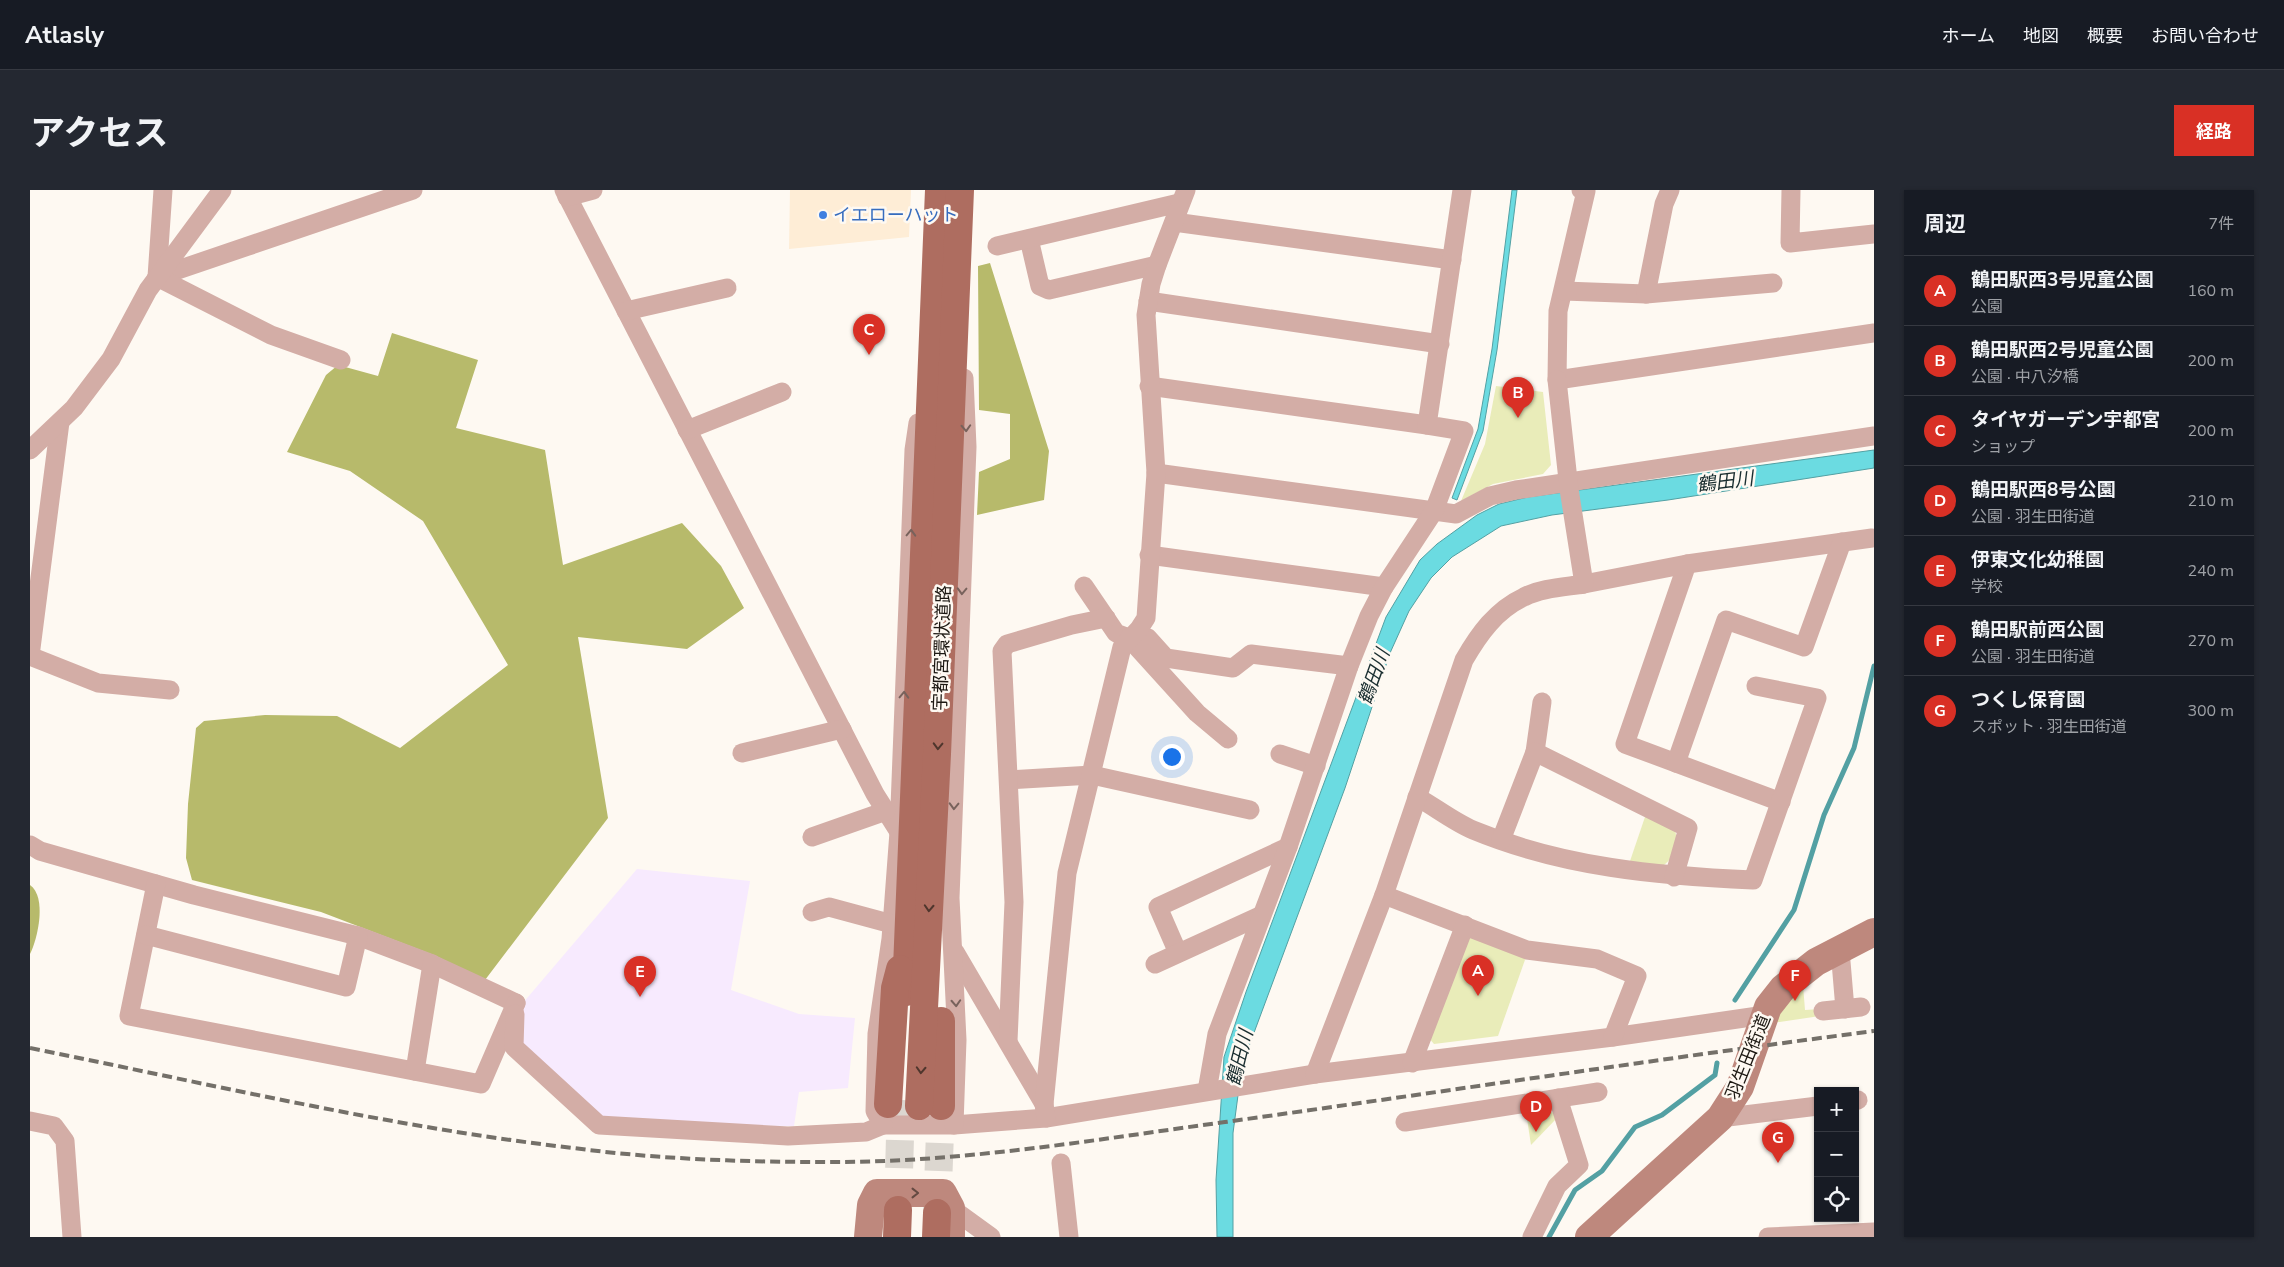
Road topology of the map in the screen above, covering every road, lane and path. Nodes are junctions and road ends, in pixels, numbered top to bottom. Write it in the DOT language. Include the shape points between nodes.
graph roads {
  1 [pos="164,190"];
  2 [pos="222,190"];
  3 [pos="413,190"];
  4 [pos="593,190"];
  5 [pos="939,190"];
  6 [pos="960,190"];
  7 [pos="1462,190"];
  8 [pos="1581,190"];
  9 [pos="1586,190"];
  10 [pos="1670,190"];
  11 [pos="1791,190"];
  12 [pos="565,193"];
  13 [pos="1183,197"];
  14 [pos="1174,222"];
  15 [pos="1874,234"];
  16 [pos="1029,239"];
  17 [pos="997,246"];
  18 [pos="948,257"];
  19 [pos="1452,260"];
  20 [pos="1157,265"];
  21 [pos="157,277"];
  22 [pos="1773,283"];
  23 [pos="727,288"];
  24 [pos="1564,291"];
  25 [pos="1646,294"];
  26 [pos="1148,301"];
  27 [pos="626,311"];
  28 [pos="1874,333"];
  29 [pos="1440,344"];
  30 [pos="341,360"];
  31 [pos="1557,380"];
  32 [pos="1149,386"];
  33 [pos="782,392"];
  34 [pos="60,422"];
  35 [pos="1428,425"];
  36 [pos="687,430"];
  37 [pos="1874,436"];
  38 [pos="30,450"];
  39 [pos="1156,473"];
  40 [pos="1569,486"];
  41 [pos="1434,511"];
  42 [pos="1872,538"];
  43 [pos="1842,542"];
  44 [pos="1149,555"];
  45 [pos="1687,564"];
  46 [pos="1584,584"];
  47 [pos="1084,586"];
  48 [pos="1384,587"];
  49 [pos="1106,618"];
  50 [pos="1129,638"];
  51 [pos="30,657"];
  52 [pos="1349,666"];
  53 [pos="1756,686"];
  54 [pos="170,690"];
  55 [pos="1542,702"];
  56 [pos="842,729"];
  57 [pos="1228,739"];
  58 [pos="1535,752"];
  59 [pos="742,753"];
  60 [pos="1280,754"];
  61 [pos="1676,763"];
  62 [pos="1316,766"];
  63 [pos="1092,775"];
  64 [pos="1009,780"];
  65 [pos="1417,797"];
  66 [pos="1781,802"];
  67 [pos="1250,810"];
  68 [pos="886,812"];
  69 [pos="899,832"];
  70 [pos="812,836"];
  71 [pos="1500,840"];
  72 [pos="30,845"];
  73 [pos="1288,848"];
  74 [pos="1674,877"];
  75 [pos="156,884"];
  76 [pos="1384,895"];
  77 [pos="812,912"];
  78 [pos="1260,916"];
  79 [pos="1465,925"];
  80 [pos="1874,932"];
  81 [pos="146,935"];
  82 [pos="358,936"];
  83 [pos="909,936"];
  84 [pos="953,949"];
  85 [pos="1840,950"];
  86 [pos="1178,954"];
  87 [pos="432,964"];
  88 [pos="1155,964"];
  89 [pos="516,1003"];
  90 [pos="1823,1011"];
  91 [pos="1764,1015"];
  92 [pos="1613,1037"];
  93 [pos="1008,1041"];
  94 [pos="1412,1063"];
  95 [pos="415,1071"];
  96 [pos="1315,1074"];
  97 [pos="1212,1090"];
  98 [pos="1598,1092"];
  99 [pos="1558,1098"];
  100 [pos="1814,1106"];
  101 [pos="914,1111"];
  102 [pos="1045,1111"];
  103 [pos="1720,1118"];
  104 [pos="30,1121"];
  105 [pos="1405,1122"];
  106 [pos="1061,1163"];
  107 [pos="915,1221"];
  108 [pos="1874,1232"];
  109 [pos="72,1237"];
  110 [pos="868,1237"];
  111 [pos="897,1237"];
  112 [pos="951,1237"];
  113 [pos="991,1237"];
  114 [pos="1069,1237"];
  115 [pos="1532,1237"];
  116 [pos="1589,1237"];
  117 [pos="1768,1237"];
  1 -- 21 [label="street"];
  2 -- 21 [label="street"];
  3 -- 21 [label="street"];
  4 -- 12 [label="street"];
  5 -- 18 [label="main road, 宇都宮環状道路"];
  6 -- 18 [label="main road, 宇都宮環状道路"];
  7 -- 19 [label="street"];
  8 -- 9 [label="street"];
  9 -- 24 [label="street"];
  10 -- 25 [label="street" via="1664,204"];
  11 -- 15 [label="street" via="1790,243"];
  12 -- 27 [label="street"];
  13 -- 14 [label="street"];
  13 -- 16 [label="street"];
  14 -- 19 [label="street"];
  14 -- 20 [label="street"];
  16 -- 17 [label="street"];
  16 -- 20 [label="street" via="1040,286 1049,290"];
  69 -- 18 [label="street, one-way" via="914,450"];
  18 -- 83 [label="main road, 宇都宮環状道路" via="937,754"];
  18 -- 84 [label="street, one-way" via="967,447 950,898"];
  19 -- 29 [label="street"];
  20 -- 26 [label="street"];
  21 -- 30 [label="street" via="270,335"];
  21 -- 34 [label="street" via="112,359"];
  22 -- 25 [label="street"];
  23 -- 27 [label="street"];
  24 -- 25 [label="street"];
  24 -- 31 [label="street" via="1558,312"];
  26 -- 29 [label="street"];
  26 -- 32 [label="street"];
  27 -- 36 [label="street"];
  28 -- 31 [label="street"];
  29 -- 35 [label="street"];
  31 -- 40 [label="street"];
  32 -- 35 [label="street"];
  32 -- 39 [label="street"];
  33 -- 36 [label="street"];
  34 -- 38 [label="street"];
  34 -- 51 [label="street"];
  35 -- 41 [label="street" via="1464,431"];
  36 -- 56 [label="street"];
  37 -- 40 [label="street"];
  39 -- 41 [label="street"];
  39 -- 44 [label="street"];
  40 -- 41 [label="street" via="1490,496 1456,514"];
  40 -- 46 [label="street"];
  41 -- 48 [label="street"];
  42 -- 43 [label="street"];
  43 -- 45 [label="street"];
  43 -- 61 [label="street" via="1804,647 1726,620"];
  44 -- 48 [label="street"];
  44 -- 50 [label="street" via="1146,618"];
  45 -- 46 [label="street"];
  45 -- 61 [label="street" via="1625,744"];
  46 -- 65 [label="street" via="1524,596 1499,613 1478,635 1464,660"];
  47 -- 49 [label="street"];
  48 -- 52 [label="street"];
  49 -- 50 [label="street" via="1116,633"];
  49 -- 64 [label="street" via="1007,644 1002,651"];
  50 -- 52 [label="street" via="1148,638 1166,658 1233,668 1251,654"];
  50 -- 57 [label="street" via="1197,713"];
  50 -- 63 [label="street" via="1122,646"];
  51 -- 54 [label="street" via="98,683"];
  52 -- 62 [label="street"];
  53 -- 66 [label="street" via="1817,698"];
  55 -- 58 [label="street"];
  56 -- 59 [label="street"];
  56 -- 68 [label="street"];
  58 -- 71 [label="street"];
  58 -- 74 [label="street" via="1688,828"];
  60 -- 62 [label="street"];
  61 -- 66 [label="street"];
  62 -- 73 [label="street"];
  63 -- 64 [label="street"];
  63 -- 67 [label="street"];
  63 -- 102 [label="street" via="1067,873"];
  64 -- 93 [label="street" via="1014,902"];
  65 -- 71 [label="street" via="1471,829"];
  65 -- 76 [label="street"];
  66 -- 74 [label="street" via="1753,880"];
  68 -- 69 [label="street"];
  68 -- 70 [label="street"];
  69 -- 83 [label="street"];
  71 -- 74 [label="street" via="1561,858"];
  72 -- 75 [label="street" via="40,851"];
  73 -- 78 [label="street"];
  73 -- 86 [label="street" via="1158,907"];
  75 -- 81 [label="street"];
  75 -- 82 [label="street"];
  76 -- 79 [label="street"];
  76 -- 96 [label="street"];
  77 -- 83 [label="street" via="829,907"];
  78 -- 86 [label="street"];
  78 -- 97 [label="street" via="1217,1034"];
  79 -- 92 [label="street" via="1527,950 1597,959 1637,976"];
  79 -- 94 [label="street"];
  80 -- 85 [label="main road, 羽生田街道"];
  81 -- 82 [label="street" via="346,987"];
  81 -- 95 [label="street" via="130,1016"];
  82 -- 87 [label="street"];
  83 -- 101 [label="main road, 宇都宮環状道路"];
  83 -- 101 [label="main road" via="940,991"];
  84 -- 93 [label="street"];
  84 -- 101 [label="street, one-way" via="957,1040"];
  85 -- 90 [label="street" via="1853,1008"];
  85 -- 91 [label="main road, 羽生田街道" via="1816,962 1790,982"];
  86 -- 88 [label="street"];
  87 -- 89 [label="street"];
  87 -- 95 [label="street"];
  89 -- 95 [label="street" via="481,1084"];
  89 -- 101 [label="street" via="514,1047 599,1125 788,1136 866,1132"];
  91 -- 92 [label="street"];
  91 -- 103 [label="main road, 羽生田街道" via="1740,1087"];
  92 -- 94 [label="street"];
  93 -- 102 [label="street"];
  94 -- 96 [label="street"];
  96 -- 97 [label="street"];
  97 -- 102 [label="street"];
  98 -- 99 [label="street"];
  99 -- 105 [label="street"];
  99 -- 115 [label="street" via="1579,1165 1557,1186"];
  100 -- 103 [label="street"];
  101 -- 102 [label="street"];
  103 -- 116 [label="main road, 羽生田街道"];
  104 -- 109 [label="street" via="54,1126 65,1141"];
  106 -- 114 [label="street"];
  110 -- 107 [label="main road, one-way" via="871,1205 878,1193 943,1193"];
  107 -- 111 [label="main road"];
  107 -- 112 [label="main road"];
  107 -- 113 [label="street"];
  108 -- 117 [label="street"];
}
